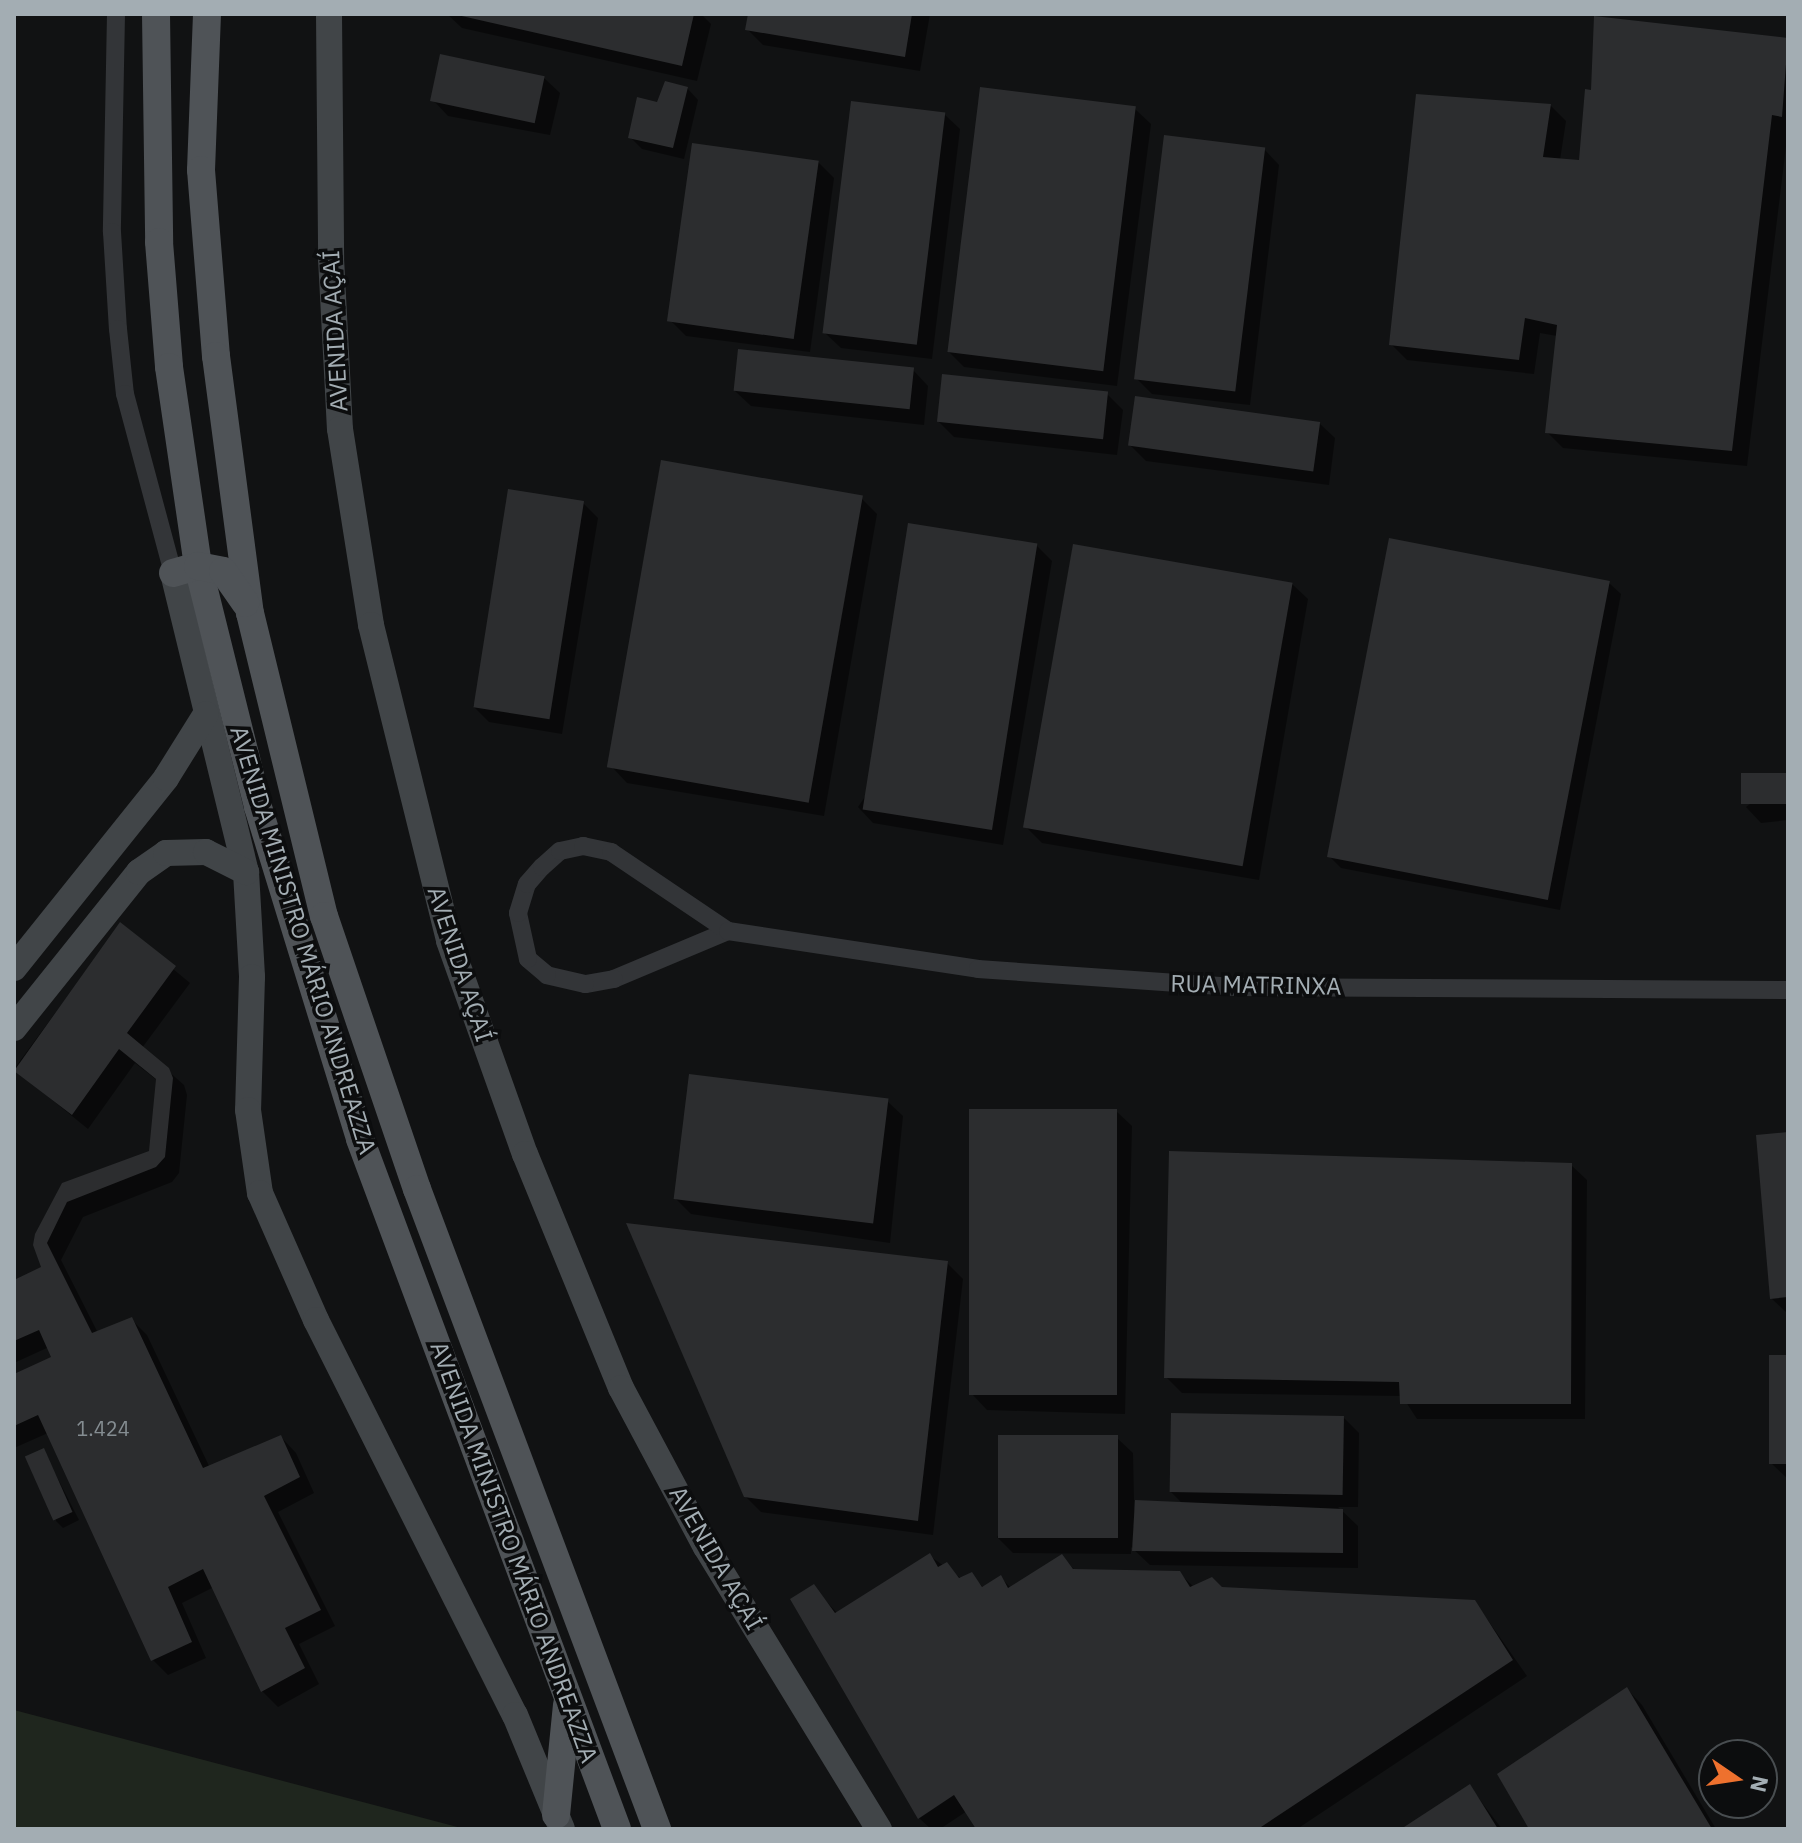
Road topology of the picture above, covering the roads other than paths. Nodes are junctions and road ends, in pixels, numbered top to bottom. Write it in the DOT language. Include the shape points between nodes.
graph roads {
  1 [pos="116,14"];
  2 [pos="156,14"];
  3 [pos="207,14"];
  4 [pos="329,14"];
  5 [pos="186,570"];
  6 [pos="250,613"];
  7 [pos="206,714"];
  8 [pos="115,841"];
  9 [pos="139,872"];
  10 [pos="246,872"];
  11 [pos="728,931"];
  12 [pos="14,968"];
  13 [pos="1788,990"];
  14 [pos="14,1028"];
  15 [pos="568,1696"];
  16 [pos="559,1822"];
  17 [pos="617,1829"];
  18 [pos="657,1829"];
  19 [pos="879,1829"];
  1 -- 5 [label="street" via="112,232 125,394"];
  2 -- 5 [label="main road, AVENIDA MINISTRO MÁRIO ANDREAZZA" via="160,257"];
  3 -- 6 [label="main road, AVENIDA MINISTRO MÁRIO ANDREAZZA" via="201,170 216,356"];
  4 -- 19 [label="street, AVENIDA AÇAÍ" via="331,258 340,429 371,625 449,941 525,1154 621,1388 706,1547"];
  5 -- 6 [label="main road" via="223,571"];
  5 -- 7 [label="street, AVENIDA MINISTRO MÁRIO ANDREAZZA"];
  5 -- 15 [label="main road, AVENIDA MINISTRO MÁRIO ANDREAZZA" via="360,1139"];
  6 -- 18 [label="main road, AVENIDA MINISTRO MÁRIO ANDREAZZA" via="324,916 417,1189"];
  7 -- 8 [label="street" via="166,778"];
  7 -- 10 [label="street, AVENIDA MINISTRO MÁRIO ANDREAZZA"];
  8 -- 9 [label="street"];
  8 -- 12 [label="street"];
  9 -- 10 [label="street" via="166,853 183,849 206,852"];
  9 -- 14 [label="street"];
  10 -- 16 [label="street, AVENIDA MINISTRO MÁRIO ANDREAZZA" via="252,977 248,1110 260,1193 316,1320 515,1715"];
  11 -- 11 [label="street, RUA MATRINXA" via="611,852 583,846 560,851 542,867 527,884 518,913 528,959 547,975 585,984 614,979"];
  11 -- 13 [label="street, RUA MATRINXA" via="978,969 1219,986"];
  15 -- 16 [label="main road"];
  15 -- 17 [label="main road, AVENIDA MINISTRO MÁRIO ANDREAZZA"];
}
